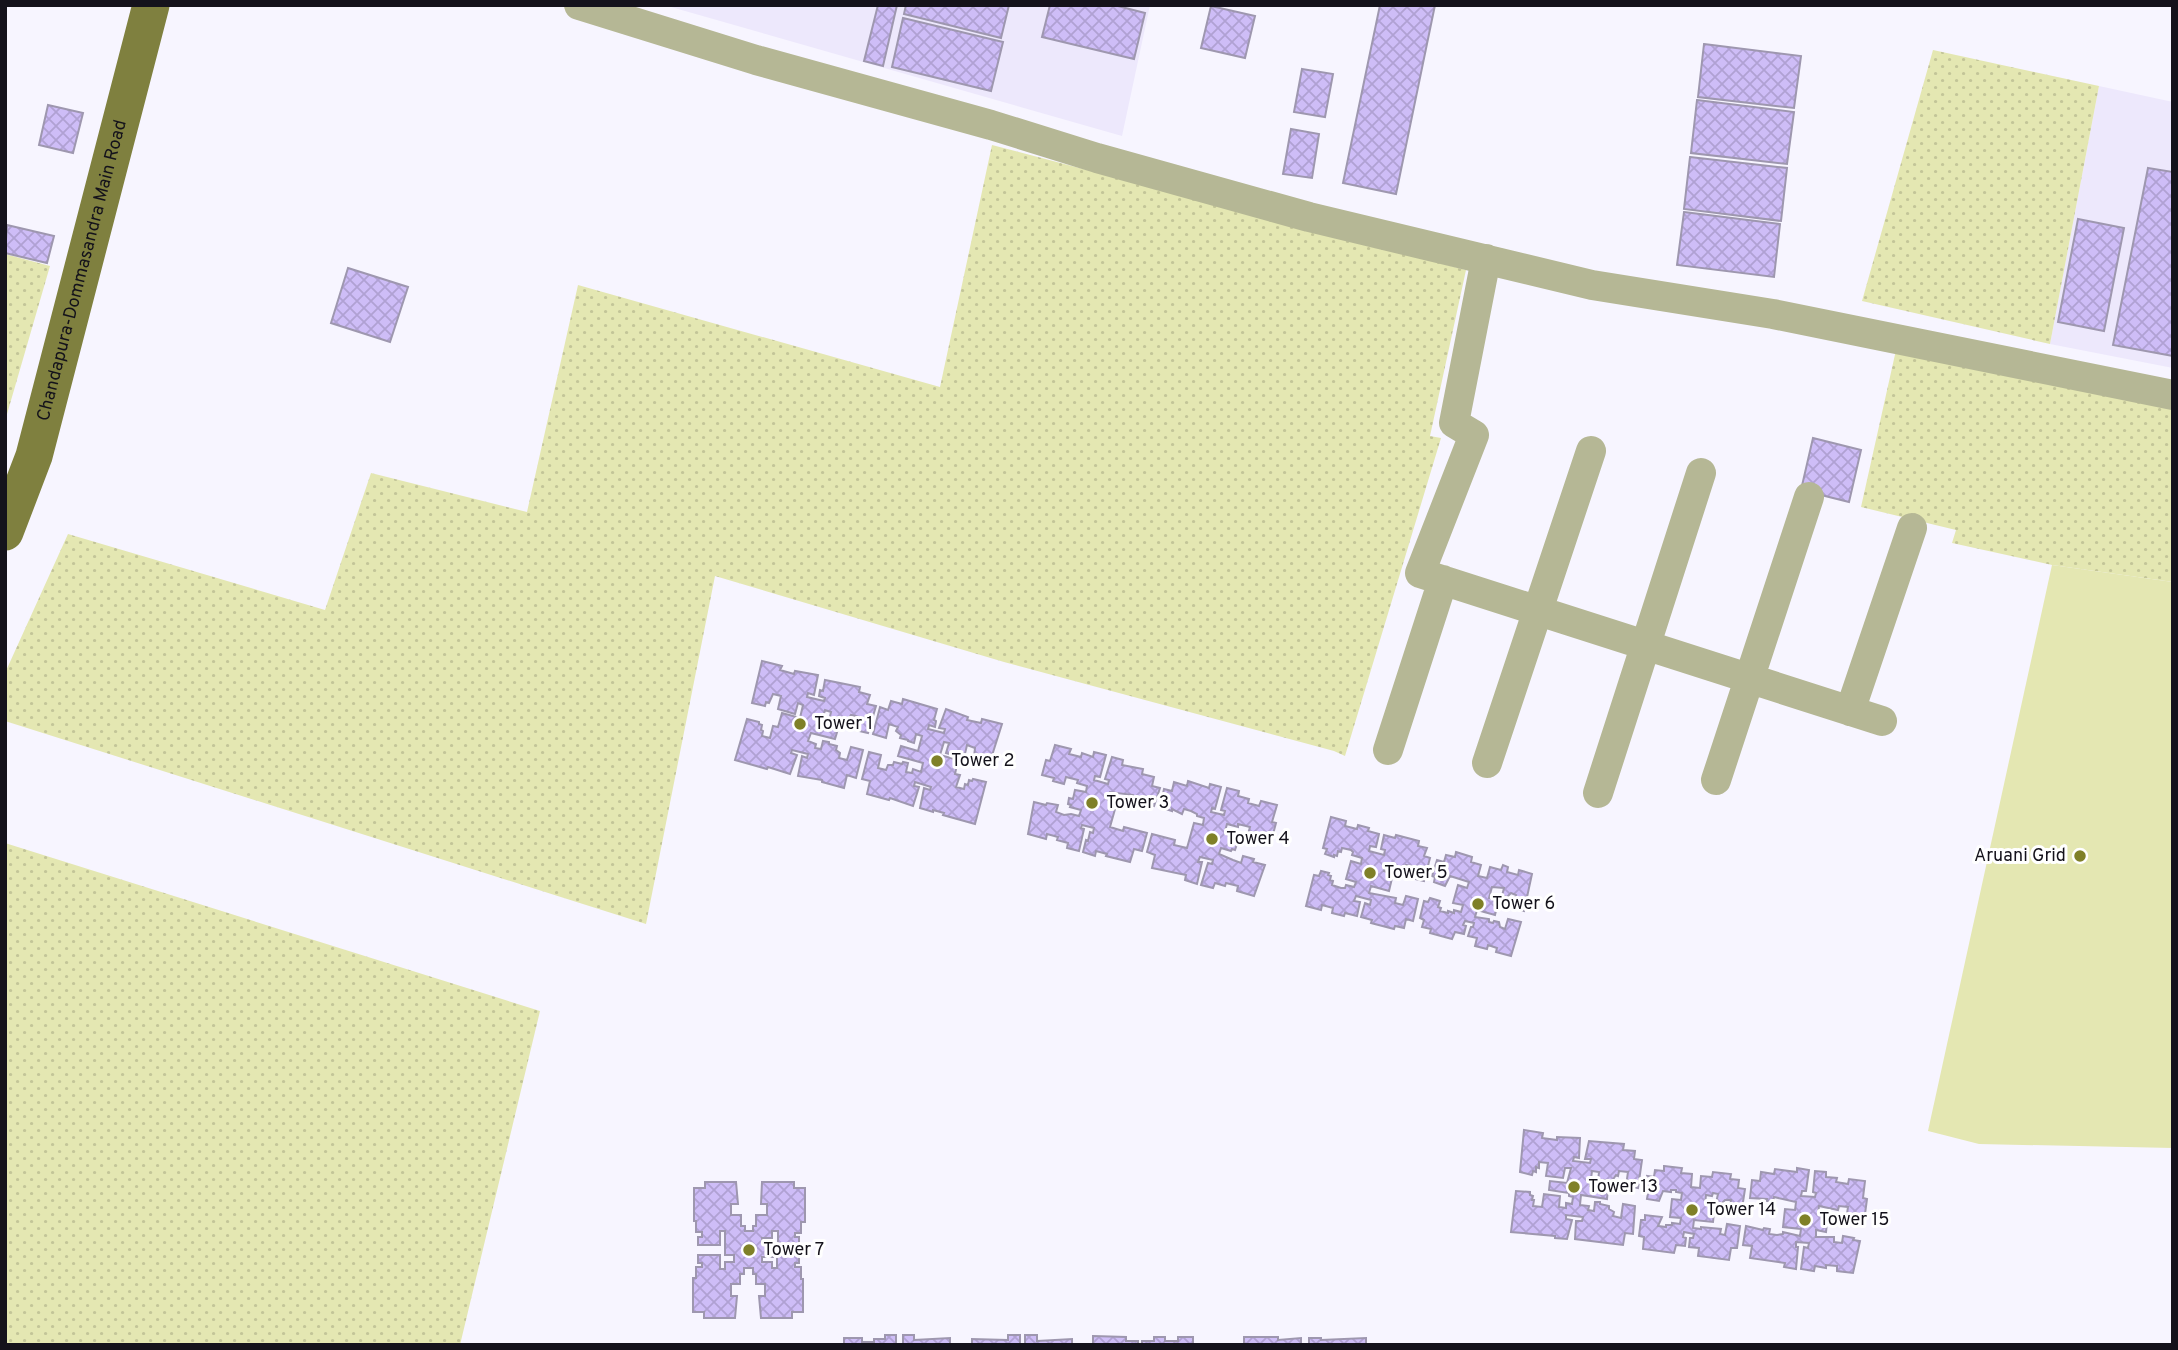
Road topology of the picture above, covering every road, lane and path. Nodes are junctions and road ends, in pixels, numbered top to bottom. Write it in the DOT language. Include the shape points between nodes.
graph roads {
  1 [pos="127,5"];
  2 [pos="151,5"];
  3 [pos="579,5"];
  4 [pos="1486,259"];
  5 [pos="2173,395"];
  6 [pos="1591,451"];
  7 [pos="5,473"];
  8 [pos="1700,473"];
  9 [pos="1809,497"];
  10 [pos="1912,528"];
  11 [pos="5,532"];
  12 [pos="1443,580"];
  13 [pos="1538,611"];
  14 [pos="1645,645"];
  15 [pos="1749,678"];
  16 [pos="1850,711"];
  17 [pos="1882,721"];
  18 [pos="1388,750"];
  19 [pos="1487,763"];
  20 [pos="1716,780"];
  21 [pos="1598,793"];
  1 -- 7 [label="main road, Chandapura-Dommasandra Main Road"];
  2 -- 11 [label="main road, Chandapura-Dommasandra Main Road" via="34,456"];
  3 -- 4 [label="street" via="1097,158 1309,217"];
  4 -- 5 [label="street" via="1592,285 1773,314"];
  4 -- 12 [label="street" via="1454,423 1474,435 1420,573"];
  6 -- 13 [label="street"];
  8 -- 14 [label="street"];
  9 -- 15 [label="street"];
  10 -- 16 [label="street"];
  12 -- 13 [label="street"];
  12 -- 18 [label="street"];
  13 -- 14 [label="street"];
  13 -- 19 [label="street"];
  14 -- 15 [label="street"];
  14 -- 21 [label="street"];
  15 -- 16 [label="street"];
  15 -- 20 [label="street"];
  16 -- 17 [label="street"];
}
